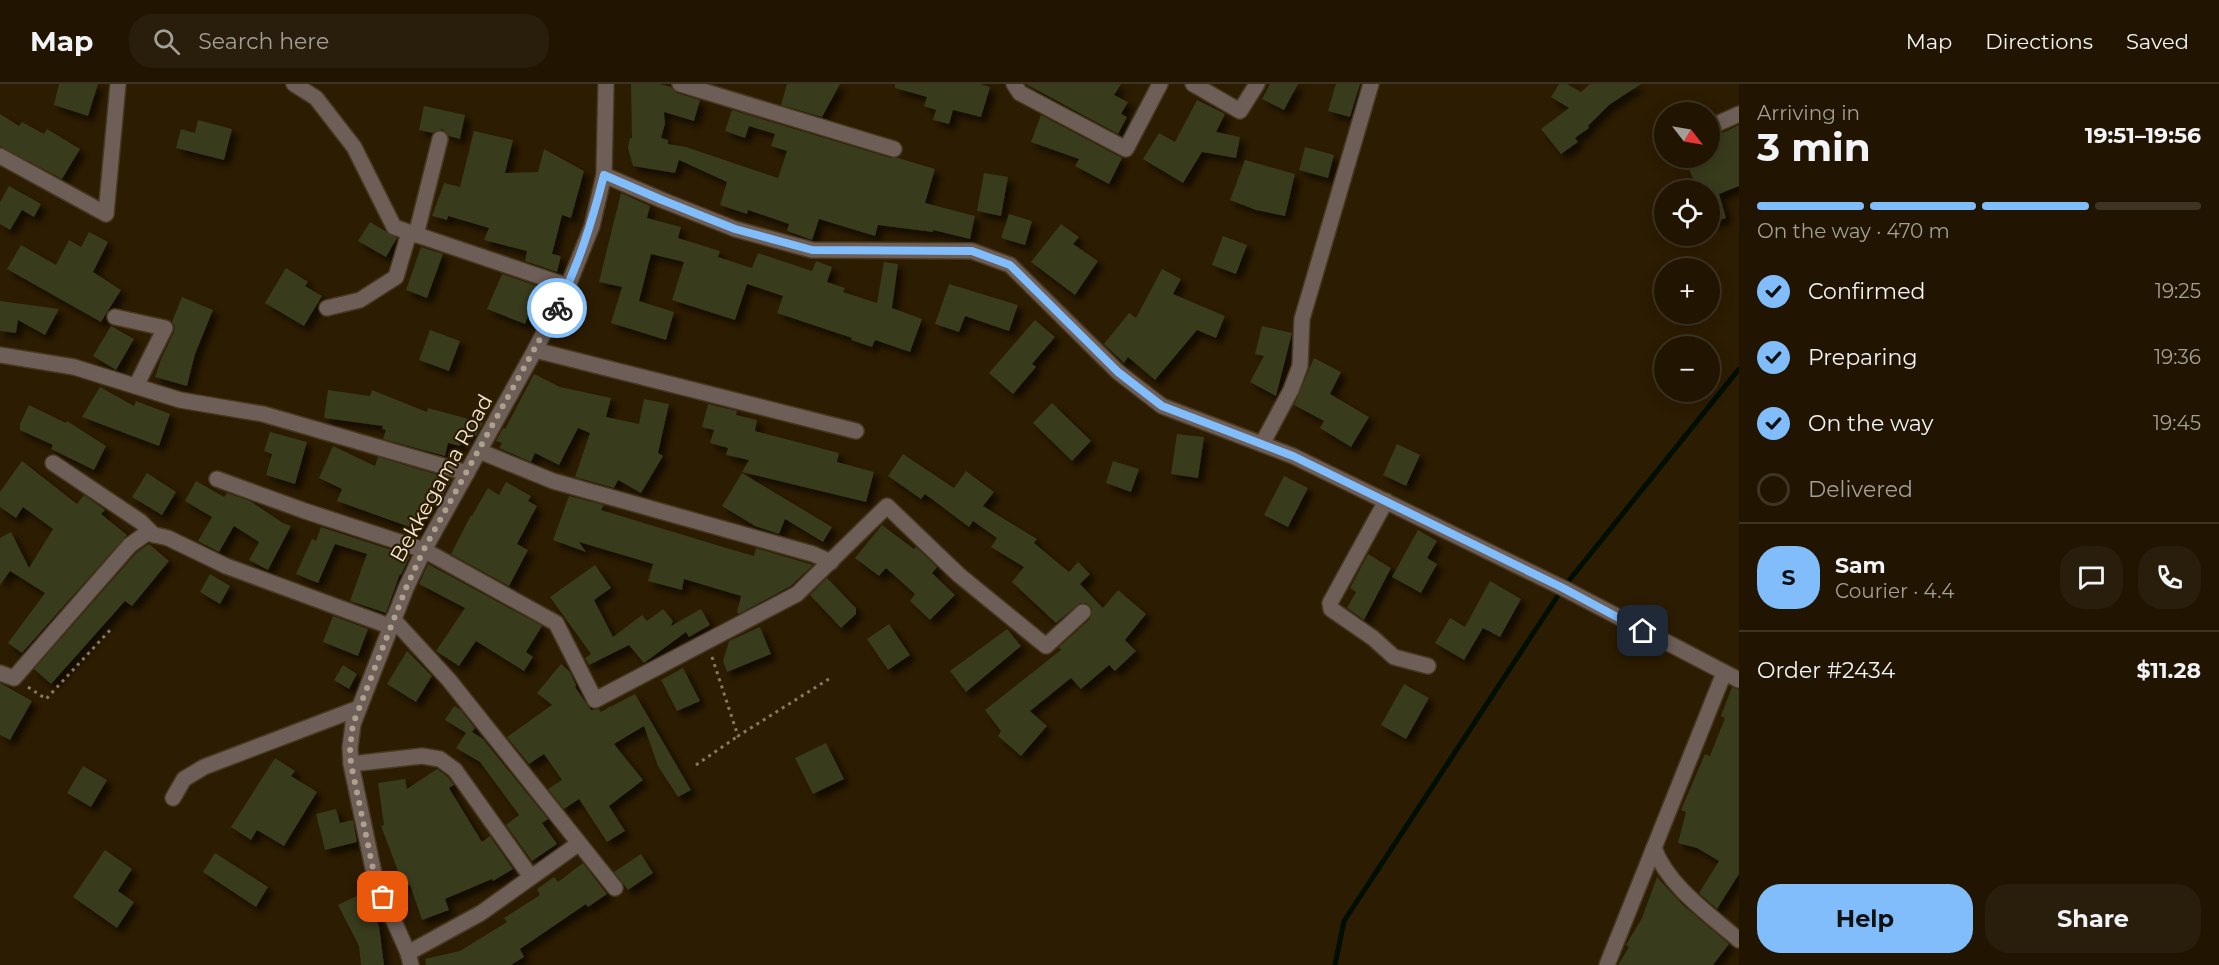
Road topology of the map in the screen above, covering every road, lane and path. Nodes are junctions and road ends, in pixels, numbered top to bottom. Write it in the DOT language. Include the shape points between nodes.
graph roads {
  1 [pos="118,84"];
  2 [pos="294,84"];
  3 [pos="606,84"];
  4 [pos="680,84"];
  5 [pos="1014,84"];
  6 [pos="1160,84"];
  7 [pos="1193,84"];
  8 [pos="1257,84"];
  9 [pos="1371,84"];
  10 [pos="1739,114"];
  11 [pos="1720,123"];
  12 [pos="440,139"];
  13 [pos="894,149"];
  14 [pos="0,156"];
  15 [pos="604,175"];
  16 [pos="413,234"];
  17 [pos="568,286"];
  18 [pos="327,308"];
  19 [pos="115,317"];
  20 [pos="535,350"];
  21 [pos="0,355"];
  22 [pos="136,386"];
  23 [pos="856,431"];
  24 [pos="1262,444"];
  25 [pos="479,451"];
  26 [pos="53,462"];
  27 [pos="467,473"];
  28 [pos="217,479"];
  29 [pos="1386,501"];
  30 [pos="154,535"];
  31 [pos="424,549"];
  32 [pos="831,562"];
  33 [pos="1083,612"];
  34 [pos="391,622"];
  35 [pos="111,629"];
  36 [pos="707,641"];
  37 [pos="1428,666"];
  38 [pos="1724,673"];
  39 [pos="7,675"];
  40 [pos="832,677"];
  41 [pos="1739,680"];
  42 [pos="359,708"];
  43 [pos="738,736"];
  44 [pos="351,764"];
  45 [pos="696,765"];
  46 [pos="173,798"];
  47 [pos="578,844"];
  48 [pos="1654,848"];
  49 [pos="531,877"];
  50 [pos="615,888"];
  51 [pos="1739,940"];
  52 [pos="409,959"];
  53 [pos="1607,965"];
  1 -- 14 [label="street" via="106,214"];
  2 -- 16 [label="street" via="316,98 354,147 394,227"];
  3 -- 15 [label="street, Bekkegama Road"];
  4 -- 13 [label="street"];
  5 -- 6 [label="street" via="1020,93 1126,149"];
  7 -- 8 [label="street" via="1240,111"];
  9 -- 24 [label="street" via="1302,319 1300,366"];
  10 -- 11 [label="street"];
  12 -- 16 [label="street"];
  15 -- 17 [label="street, Bekkegama Road" via="592,226"];
  15 -- 24 [label="street" via="735,229 812,250 972,251 1010,265 1118,372 1162,406"];
  16 -- 17 [label="street"];
  16 -- 18 [label="street" via="396,277 360,300"];
  17 -- 20 [label="street, Bekkegama Road"];
  19 -- 22 [label="street" via="165,328"];
  20 -- 23 [label="street"];
  20 -- 25 [label="street, Bekkegama Road"];
  21 -- 22 [label="street" via="74,367"];
  22 -- 27 [label="street" via="180,400 263,414"];
  24 -- 29 [label="street"];
  25 -- 27 [label="street, Bekkegama Road"];
  25 -- 32 [label="street" via="553,481"];
  26 -- 30 [label="street"];
  27 -- 31 [label="street, Bekkegama Road"];
  28 -- 31 [label="street"];
  29 -- 37 [label="street" via="1330,603 1331,609 1394,657"];
  29 -- 38 [label="street"];
  30 -- 34 [label="street" via="225,566"];
  30 -- 39 [label="street" via="147,533 130,545"];
  31 -- 34 [label="street, Bekkegama Road"];
  31 -- 36 [label="street" via="556,623 595,700"];
  32 -- 33 [label="street" via="886,506 960,575 1046,646"];
  32 -- 36 [label="street" via="797,594"];
  34 -- 42 [label="street, Bekkegama Road"];
  34 -- 47 [label="street" via="449,680"];
  35 -- 39 [label="path" via="46,699"];
  36 -- 43 [label="path"];
  38 -- 41 [label="street"];
  38 -- 48 [label="street"];
  40 -- 43 [label="path"];
  42 -- 44 [label="street, Bekkegama Road" via="353,724"];
  42 -- 46 [label="street" via="204,767 184,779"];
  43 -- 45 [label="path"];
  44 -- 49 [label="street" via="422,756 440,759 455,770"];
  44 -- 52 [label="street, Bekkegama Road" via="375,878"];
  47 -- 49 [label="street"];
  47 -- 50 [label="street"];
  48 -- 51 [label="street" via="1680,886"];
  48 -- 53 [label="street"];
  49 -- 52 [label="street"];
}
